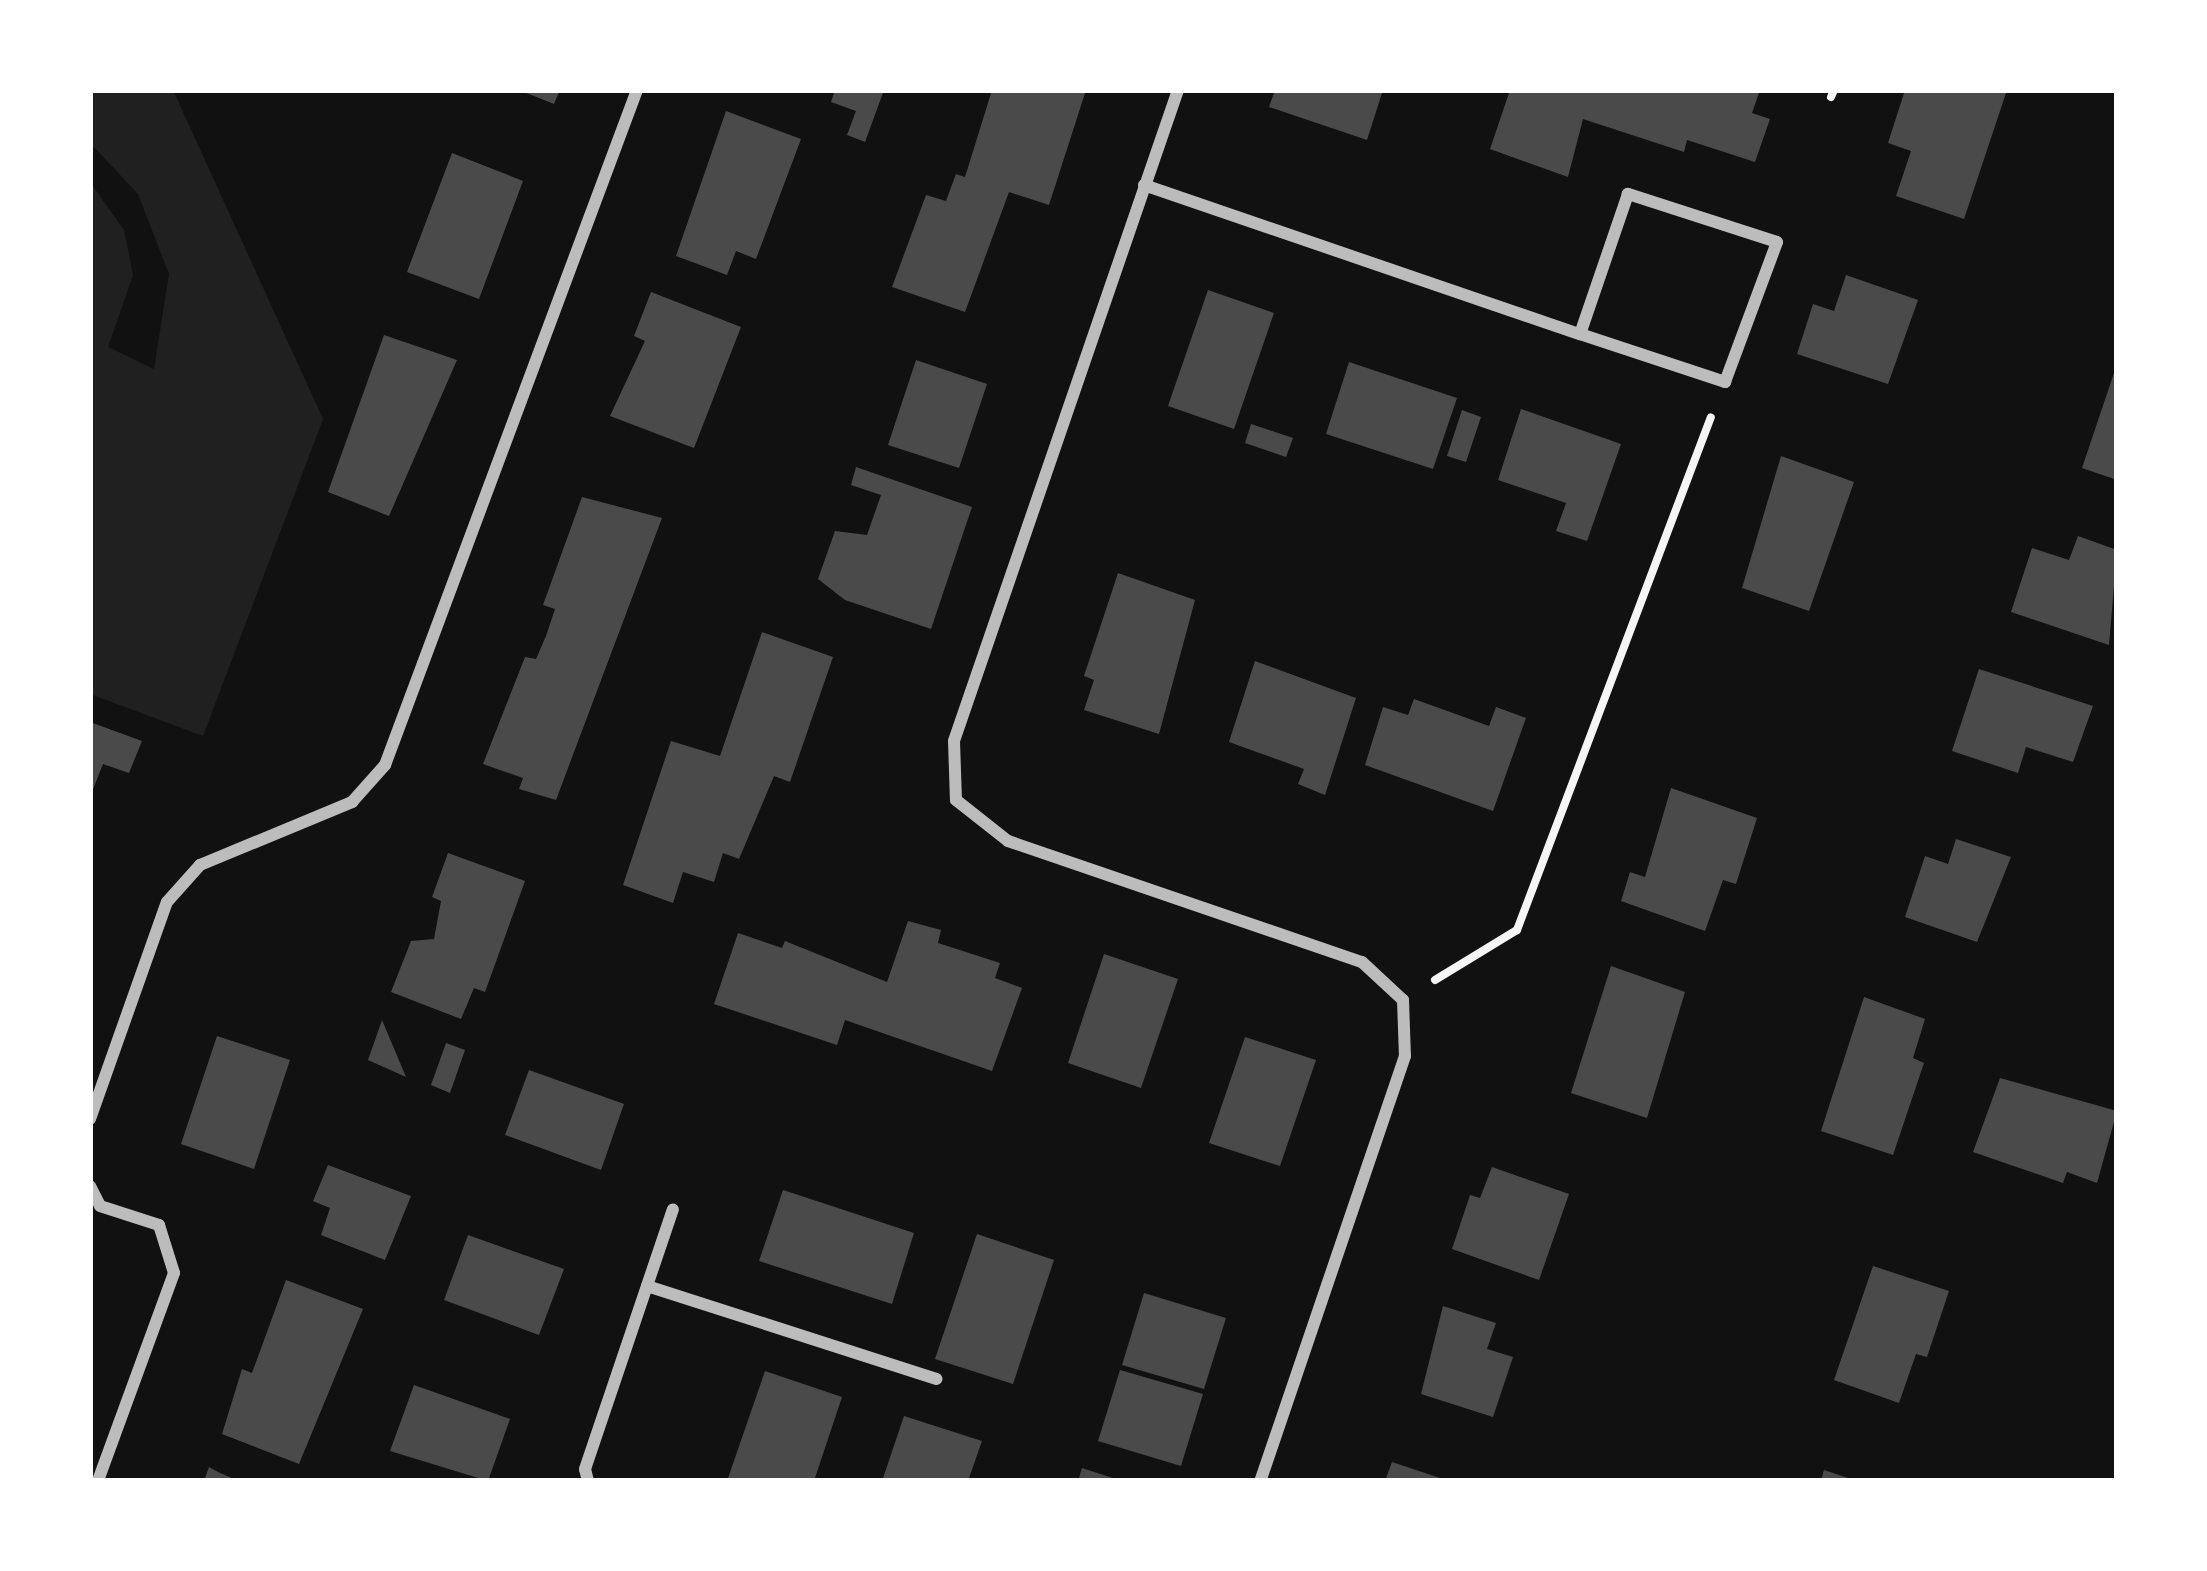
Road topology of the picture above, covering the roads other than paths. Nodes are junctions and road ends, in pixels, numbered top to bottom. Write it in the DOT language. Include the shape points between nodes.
graph roads {
  1 [pos="637,90"];
  2 [pos="1178,90"];
  3 [pos="1144,185"];
  4 [pos="1580,334"];
  5 [pos="90,1119"];
  6 [pos="90,1186"];
  7 [pos="673,1209"];
  8 [pos="647,1286"];
  9 [pos="936,1379"];
  10 [pos="98,1481"];
  11 [pos="588,1481"];
  12 [pos="1260,1481"];
  1 -- 5 [label="street" via="385,765 352,802 200,865 167,902"];
  2 -- 3 [label="street"];
  3 -- 4 [label="street"];
  3 -- 12 [label="street" via="954,741 956,800 1008,841 1362,962 1403,1000 1405,1056"];
  4 -- 4 [label="street" via="1628,194 1777,242 1725,382"];
  6 -- 10 [label="street" via="100,1206 160,1226 174,1273"];
  7 -- 8 [label="street"];
  8 -- 9 [label="street"];
  8 -- 11 [label="street" via="585,1469"];
}
